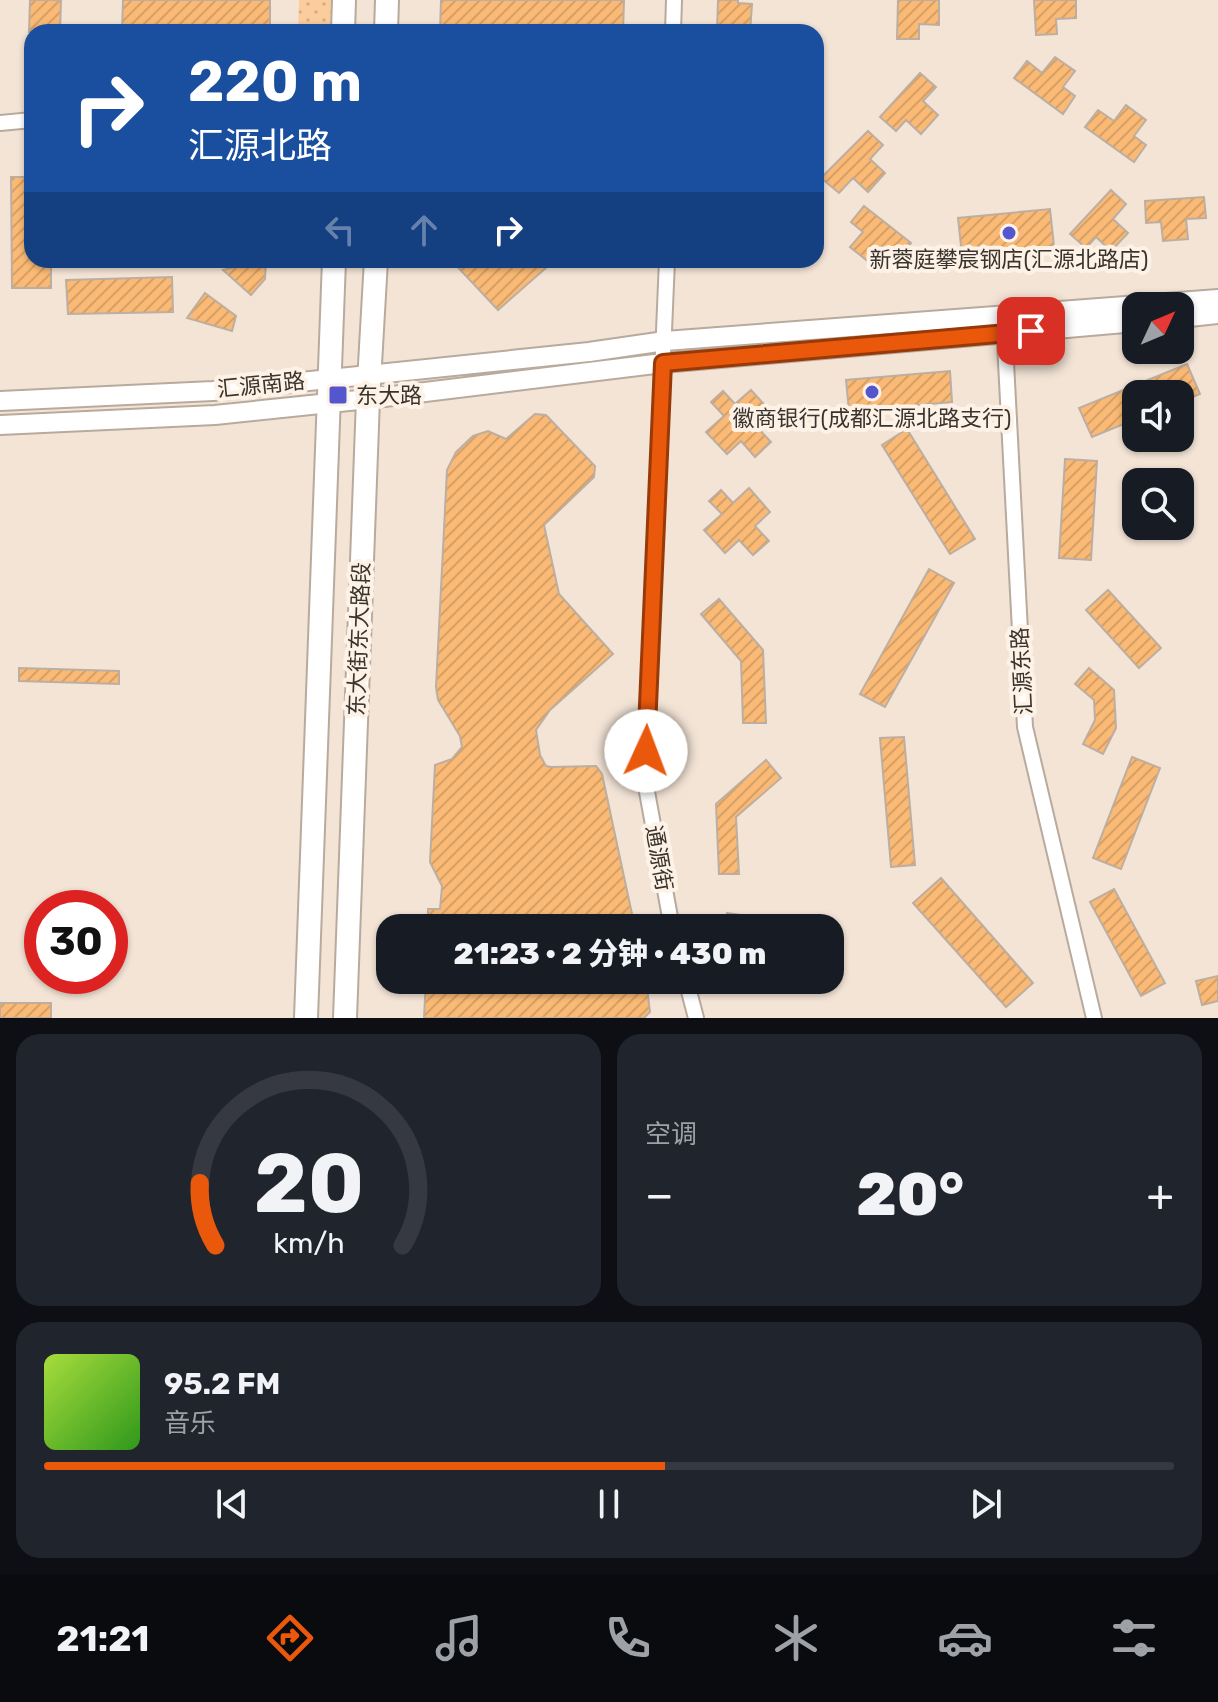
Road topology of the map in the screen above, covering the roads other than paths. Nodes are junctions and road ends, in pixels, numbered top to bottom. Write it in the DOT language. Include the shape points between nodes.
graph roads {
  1 [pos="344,0"];
  2 [pos="387,0"];
  3 [pos="674,0"];
  4 [pos="343,24"];
  5 [pos="386,24"];
  6 [pos="673,24"];
  7 [pos="24,121"];
  8 [pos="0,123"];
  9 [pos="334,268"];
  10 [pos="376,268"];
  11 [pos="667,268"];
  12 [pos="1218,299"];
  13 [pos="1218,314"];
  14 [pos="1194,317"];
  15 [pos="1122,322"];
  16 [pos="1004,325"];
  17 [pos="665,341"];
  18 [pos="663,363"];
  19 [pos="372,374"];
  20 [pos="330,379"];
  21 [pos="368,399"];
  22 [pos="0,401"];
  23 [pos="329,403"];
  24 [pos="0,425"];
  25 [pos="669,914"];
  26 [pos="690,994"];
  27 [pos="306,1018"];
  28 [pos="345,1018"];
  29 [pos="696,1018"];
  30 [pos="1094,1018"];
  1 -- 4 [label="main road"];
  2 -- 5 [label="main road"];
  3 -- 6 [label="street"];
  7 -- 8 [label="street"];
  9 -- 20 [label="main road, 东大街东大路段"];
  10 -- 19 [label="main road, 东大街东大路段"];
  11 -- 17 [label="street, 通源街"];
  12 -- 16 [label="street"];
  13 -- 14 [label="street"];
  15 -- 16 [label="street"];
  16 -- 17 [label="street, 汇源南路"];
  16 -- 18 [label="street, 汇源南路"];
  16 -- 30 [label="street, 汇源东路" via="1025,727"];
  17 -- 18 [label="street, 通源街"];
  17 -- 19 [label="street, 汇源南路"];
  18 -- 21 [label="street, 汇源南路"];
  18 -- 25 [label="street, 通源街" via="645,781"];
  19 -- 20 [label="street, 汇源南路"];
  19 -- 21 [label="main road, 东大街东大路段"];
  20 -- 22 [label="street, 汇源南路" via="213,391"];
  20 -- 23 [label="main road, 东大街东大路段"];
  21 -- 23 [label="street, 汇源南路"];
  21 -- 28 [label="main road, 东大街东大路段"];
  23 -- 24 [label="street, 汇源南路" via="215,415"];
  23 -- 27 [label="main road, 东大街东大路段"];
  26 -- 29 [label="street"];
}
